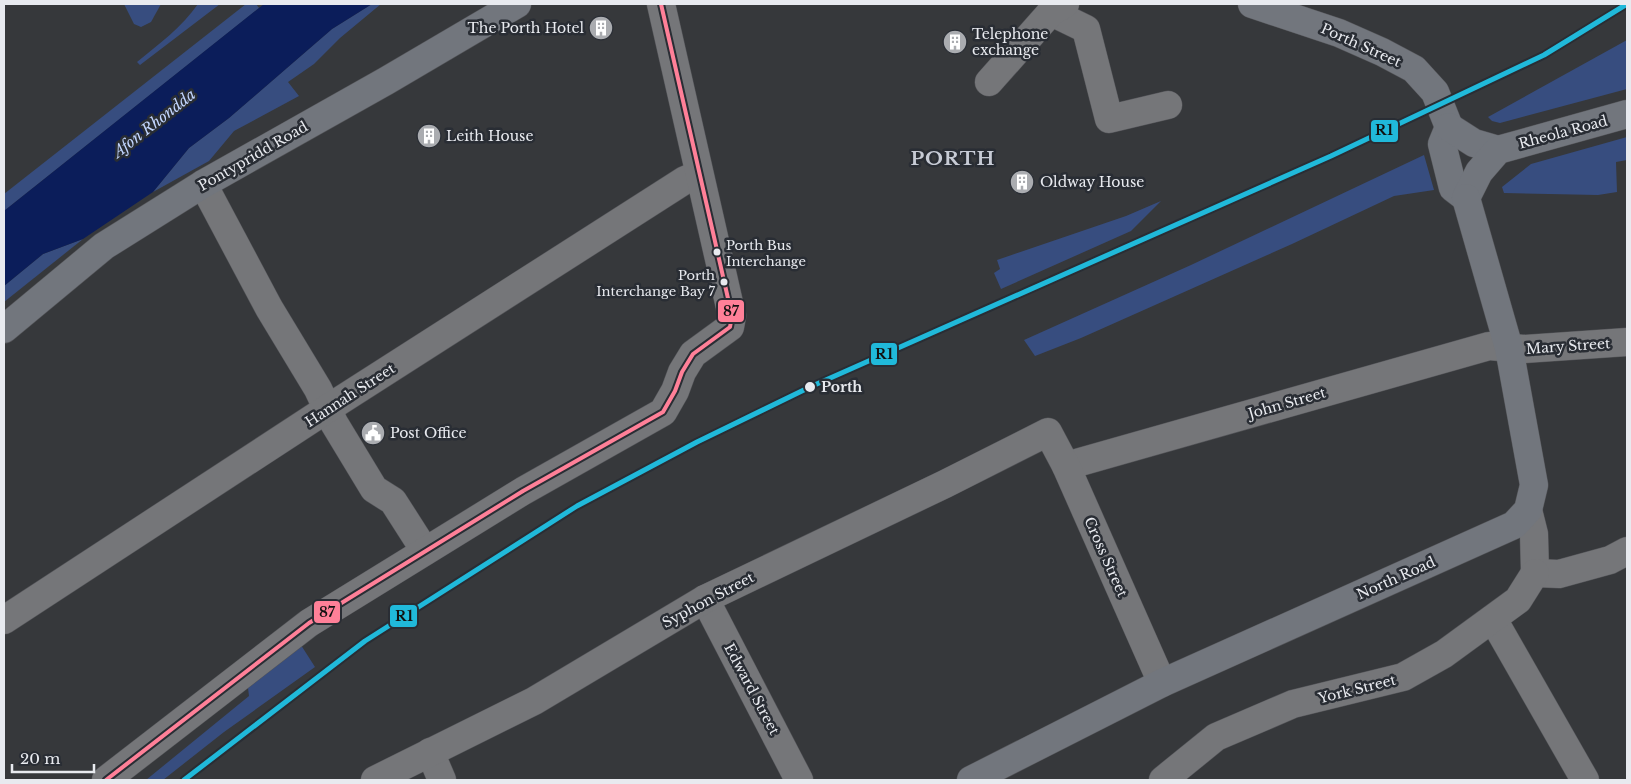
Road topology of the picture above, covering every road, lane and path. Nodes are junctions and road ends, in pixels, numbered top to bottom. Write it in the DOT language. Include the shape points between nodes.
graph roads {
  1 [pos="517,4"];
  2 [pos="661,4"];
  3 [pos="1252,4"];
  4 [pos="1056,6"];
  5 [pos="989,82"];
  6 [pos="1168,105"];
  7 [pos="1627,114"];
  8 [pos="1449,127"];
  9 [pos="1498,150"];
  10 [pos="699,174"];
  11 [pos="203,184"];
  12 [pos="1466,198"];
  13 [pos="4,329"];
  14 [pos="1627,342"];
  15 [pos="1509,348"];
  16 [pos="327,409"];
  17 [pos="1048,432"];
  18 [pos="1066,466"];
  19 [pos="1528,510"];
  20 [pos="425,551"];
  21 [pos="1627,551"];
  22 [pos="1535,574"];
  23 [pos="705,598"];
  24 [pos="1493,619"];
  25 [pos="4,620"];
  26 [pos="1162,683"];
  27 [pos="430,752"];
  28 [pos="106,780"];
  29 [pos="375,780"];
  30 [pos="442,780"];
  31 [pos="799,780"];
  32 [pos="971,780"];
  33 [pos="1163,780"];
  34 [pos="1585,780"];
  1 -- 11 [label="main road, Pontypridd Road"];
  2 -- 10 [label="street"];
  3 -- 8 [label="main road, Porth Street" via="1339,33 1414,69 1435,92"];
  4 -- 5 [label="street"];
  4 -- 6 [label="street" via="1086,29 1109,119"];
  7 -- 9 [label="main road, Rheola Road"];
  8 -- 9 [label="main road" via="1474,143"];
  8 -- 12 [label="main road" via="1442,144 1454,188"];
  9 -- 12 [label="main road" via="1479,172"];
  10 -- 16 [label="street, Hannah Street"];
  10 -- 20 [label="street" via="732,316 730,327 694,354 663,412"];
  11 -- 13 [label="main road, Pontypridd Road" via="104,246"];
  11 -- 16 [label="street"];
  12 -- 15 [label="main road"];
  14 -- 15 [label="street, Mary Street"];
  15 -- 18 [label="street, John Street" via="1489,346"];
  15 -- 19 [label="main road" via="1534,485"];
  16 -- 20 [label="street" via="374,489 393,501"];
  16 -- 25 [label="street, Hannah Street"];
  17 -- 18 [label="street, Cross Street"];
  17 -- 23 [label="street, Syphon Street"];
  18 -- 26 [label="street, Cross Street"];
  19 -- 22 [label="street" via="1534,534"];
  19 -- 26 [label="main road, North Road" via="1514,525"];
  20 -- 28 [label="street" via="308,623"];
  21 -- 22 [label="street" via="1610,560 1559,574"];
  22 -- 24 [label="street, York Street" via="1518,600"];
  23 -- 27 [label="street, Syphon Street" via="534,701"];
  23 -- 31 [label="street, Edward Street"];
  24 -- 33 [label="street, York Street" via="1444,654 1402,677 1293,704 1216,737"];
  24 -- 34 [label="street"];
  26 -- 32 [label="main road, North Road"];
  27 -- 29 [label="street, Syphon Street"];
  27 -- 30 [label="street"];
}
